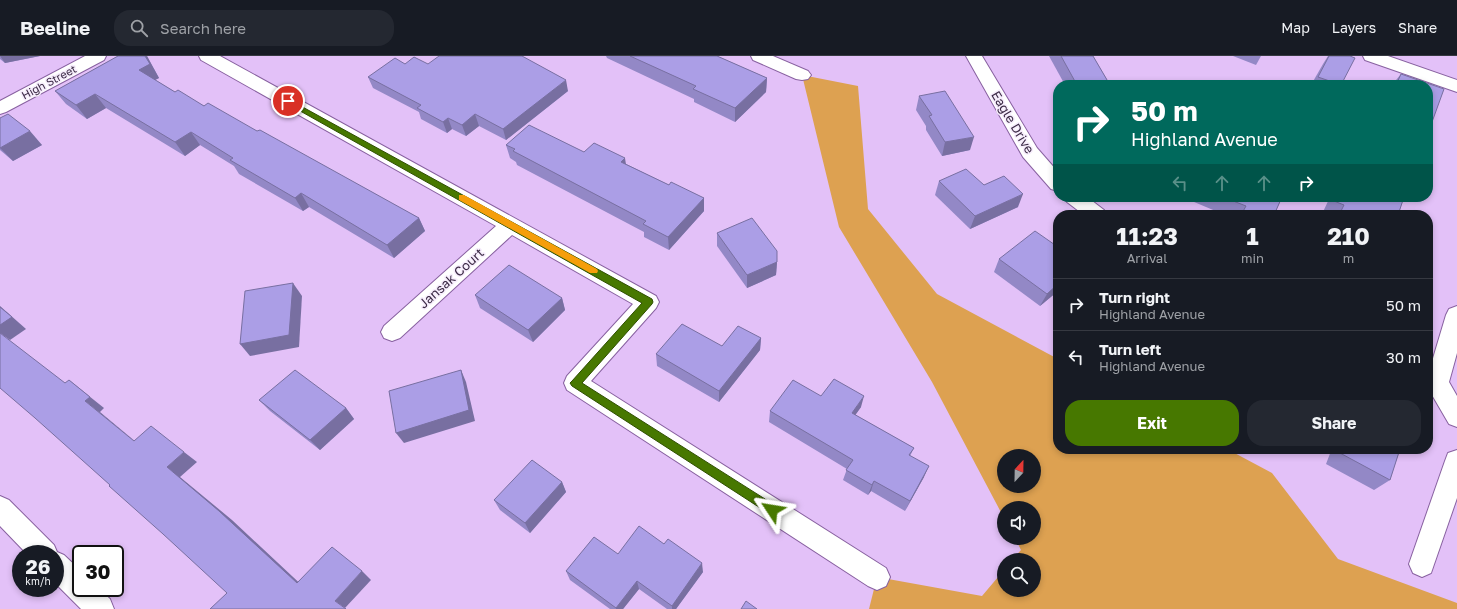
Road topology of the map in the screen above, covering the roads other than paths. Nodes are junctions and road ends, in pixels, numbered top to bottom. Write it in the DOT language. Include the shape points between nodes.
graph roads {
  1 [pos="98,56"];
  2 [pos="759,56"];
  3 [pos="974,56"];
  4 [pos="1371,56"];
  5 [pos="219,58"];
  6 [pos="802,75"];
  7 [pos="1457,86"];
  8 [pos="0,108"];
  9 [pos="1053,178"];
  10 [pos="1080,202"];
  11 [pos="1090,210"];
  12 [pos="510,225"];
  13 [pos="1457,315"];
  14 [pos="392,332"];
  15 [pos="1441,384"];
  16 [pos="1457,417"];
  17 [pos="1457,461"];
  18 [pos="0,508"];
  19 [pos="36,545"];
  20 [pos="1422,564"];
  21 [pos="64,573"];
  22 [pos="877,577"];
  23 [pos="100,609"];
  1 -- 8 [label="street, High Street"];
  2 -- 6 [label="street"];
  3 -- 9 [label="street, Eagle Drive" via="1030,152"];
  4 -- 7 [label="street"];
  5 -- 12 [label="street"];
  10 -- 11 [label="street"];
  12 -- 14 [label="street, Jansak Court"];
  12 -- 22 [label="street" via="648,302 575,383"];
  13 -- 15 [label="street"];
  15 -- 16 [label="street"];
  17 -- 20 [label="street"];
  18 -- 19 [label="street"];
  21 -- 23 [label="street"];
}
